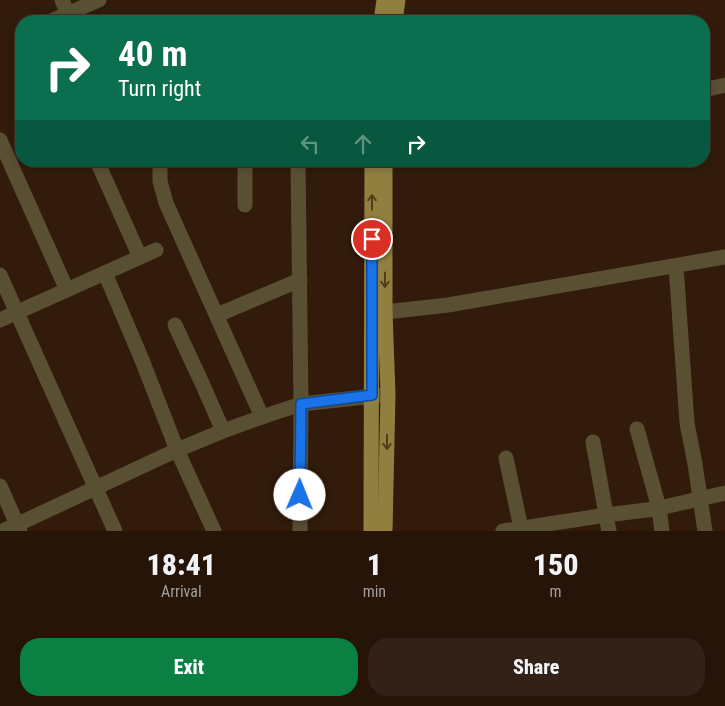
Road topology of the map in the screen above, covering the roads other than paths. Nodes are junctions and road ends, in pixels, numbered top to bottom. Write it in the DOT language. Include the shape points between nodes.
graph roads {
  1 [pos="99,0"];
  2 [pos="384,0"];
  3 [pos="398,0"];
  4 [pos="65,7"];
  5 [pos="382,15"];
  6 [pos="396,15"];
  7 [pos="725,86"];
  8 [pos="710,89"];
  9 [pos="0,140"];
  10 [pos="100,167"];
  11 [pos="160,167"];
  12 [pos="245,167"];
  13 [pos="298,167"];
  14 [pos="372,167"];
  15 [pos="385,167"];
  16 [pos="245,205"];
  17 [pos="156,250"];
  18 [pos="140,257"];
  19 [pos="725,257"];
  20 [pos="676,266"];
  21 [pos="105,273"];
  22 [pos="0,276"];
  23 [pos="300,280"];
  24 [pos="67,290"];
  25 [pos="385,312"];
  26 [pos="17,313"];
  27 [pos="217,315"];
  28 [pos="0,320"];
  29 [pos="175,325"];
  30 [pos="388,394"];
  31 [pos="372,395"];
  32 [pos="301,404"];
  33 [pos="262,417"];
  34 [pos="637,429"];
  35 [pos="223,431"];
  36 [pos="593,442"];
  37 [pos="176,450"];
  38 [pos="506,458"];
  39 [pos="0,486"];
  40 [pos="96,488"];
  41 [pos="725,493"];
  42 [pos="700,499"];
  43 [pos="659,508"];
  44 [pos="606,515"];
  45 [pos="569,526"];
  46 [pos="19,528"];
  47 [pos="521,528"];
  48 [pos="3,531"];
  49 [pos="115,531"];
  50 [pos="214,531"];
  51 [pos="300,531"];
  52 [pos="371,531"];
  53 [pos="385,531"];
  54 [pos="503,531"];
  55 [pos="609,531"];
  56 [pos="662,531"];
  57 [pos="705,531"];
  1 -- 4 [label="street"];
  2 -- 5 [label="main road"];
  3 -- 6 [label="main road"];
  7 -- 8 [label="street"];
  9 -- 24 [label="street"];
  10 -- 18 [label="street"];
  11 -- 27 [label="street" via="166,203"];
  12 -- 16 [label="street"];
  13 -- 23 [label="street"];
  31 -- 14 [label="main road, one-way"];
  15 -- 25 [label="main road, one-way"];
  17 -- 18 [label="street"];
  18 -- 21 [label="street"];
  19 -- 20 [label="street"];
  20 -- 25 [label="street" via="448,305"];
  20 -- 42 [label="street" via="685,404"];
  21 -- 24 [label="street"];
  21 -- 37 [label="street"];
  22 -- 26 [label="street"];
  23 -- 27 [label="street"];
  23 -- 32 [label="street"];
  24 -- 26 [label="street"];
  25 -- 30 [label="main road"];
  26 -- 28 [label="street"];
  26 -- 40 [label="street"];
  27 -- 33 [label="street"];
  29 -- 35 [label="street"];
  30 -- 31 [label="street"];
  30 -- 53 [label="main road, one-way"];
  31 -- 32 [label="street"];
  31 -- 52 [label="main road"];
  32 -- 33 [label="street"];
  32 -- 51 [label="street"];
  33 -- 35 [label="street"];
  34 -- 43 [label="street"];
  35 -- 37 [label="street"];
  36 -- 44 [label="street"];
  37 -- 40 [label="street"];
  37 -- 50 [label="street"];
  38 -- 47 [label="street"];
  39 -- 46 [label="street"];
  40 -- 46 [label="street"];
  40 -- 49 [label="street"];
  41 -- 42 [label="street"];
  42 -- 43 [label="street"];
  42 -- 57 [label="street"];
  43 -- 44 [label="street"];
  43 -- 56 [label="street"];
  44 -- 45 [label="street"];
  44 -- 55 [label="street"];
  45 -- 47 [label="street"];
  46 -- 48 [label="street"];
  47 -- 54 [label="street"];
}
